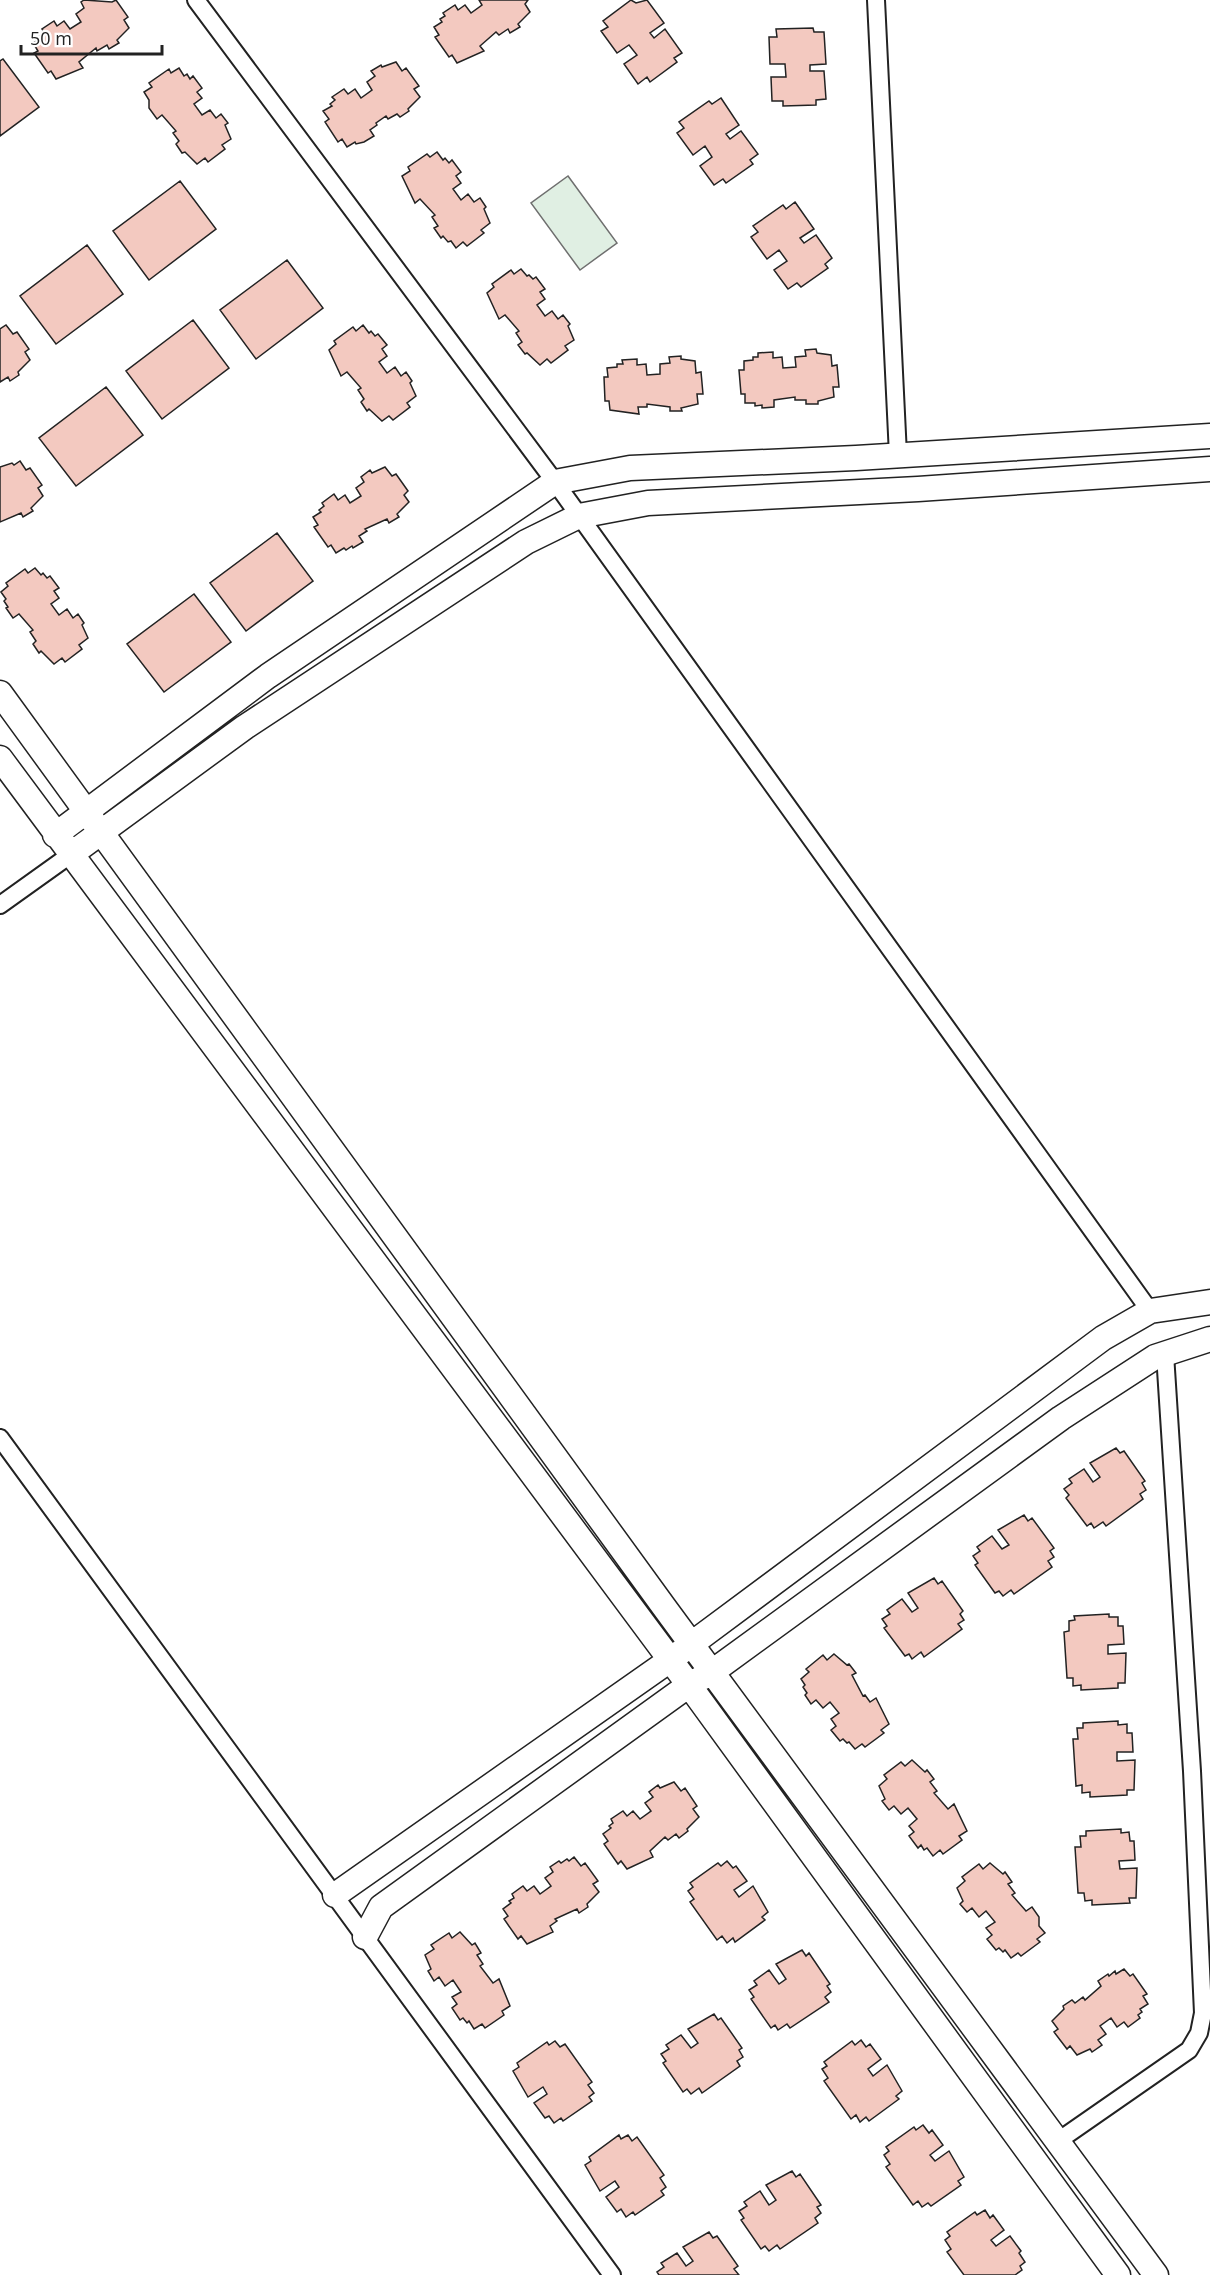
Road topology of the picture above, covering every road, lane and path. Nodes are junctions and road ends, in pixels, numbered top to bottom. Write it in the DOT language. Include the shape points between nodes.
graph roads {
  1 [pos="196,0"];
  2 [pos="876,0"];
  3 [pos="1210,436"];
  4 [pos="898,455"];
  5 [pos="1210,469"];
  6 [pos="555,482"];
  7 [pos="579,516"];
  8 [pos="0,693"];
  9 [pos="0,758"];
  10 [pos="84,811"];
  11 [pos="101,834"];
  12 [pos="55,835"];
  13 [pos="70,855"];
  14 [pos="0,905"];
  15 [pos="1210,1302"];
  16 [pos="1150,1311"];
  17 [pos="1210,1339"];
  18 [pos="1165,1354"];
  19 [pos="0,1438"];
  20 [pos="691,1643"];
  21 [pos="670,1660"];
  22 [pos="712,1672"];
  23 [pos="689,1685"];
  24 [pos="335,1895"];
  25 [pos="365,1937"];
  26 [pos="1058,2141"];
  27 [pos="612,2275"];
  28 [pos="1118,2275"];
  29 [pos="1156,2275"];
  1 -- 6 [label="street"];
  2 -- 4 [label="street"];
  3 -- 4 [label="main road"];
  4 -- 6 [label="main road" via="630,468"];
  5 -- 7 [label="main road" via="648,503"];
  6 -- 7 [label="street"];
  6 -- 10 [label="main road" via="268,676"];
  7 -- 11 [label="main road" via="526,542 255,720"];
  7 -- 16 [label="street"];
  8 -- 10 [label="main road"];
  9 -- 12 [label="main road"];
  10 -- 11 [label="main road"];
  10 -- 12 [label="main road"];
  11 -- 13 [label="main road"];
  11 -- 20 [label="main road"];
  12 -- 13 [label="main road"];
  13 -- 14 [label="street"];
  13 -- 21 [label="main road"];
  15 -- 16 [label="main road"];
  16 -- 20 [label="main road" via="1102,1338"];
  17 -- 18 [label="main road"];
  18 -- 22 [label="main road" via="1061,1418"];
  18 -- 26 [label="street" via="1203,2013 1199,2033 1189,2050"];
  19 -- 24 [label="street"];
  20 -- 21 [label="main road"];
  20 -- 22 [label="main road"];
  21 -- 23 [label="main road"];
  21 -- 24 [label="main road"];
  22 -- 23 [label="main road"];
  22 -- 26 [label="main road"];
  23 -- 25 [label="main road" via="381,1906"];
  23 -- 28 [label="main road"];
  24 -- 25 [label="street"];
  25 -- 27 [label="street"];
  26 -- 29 [label="main road"];
}
